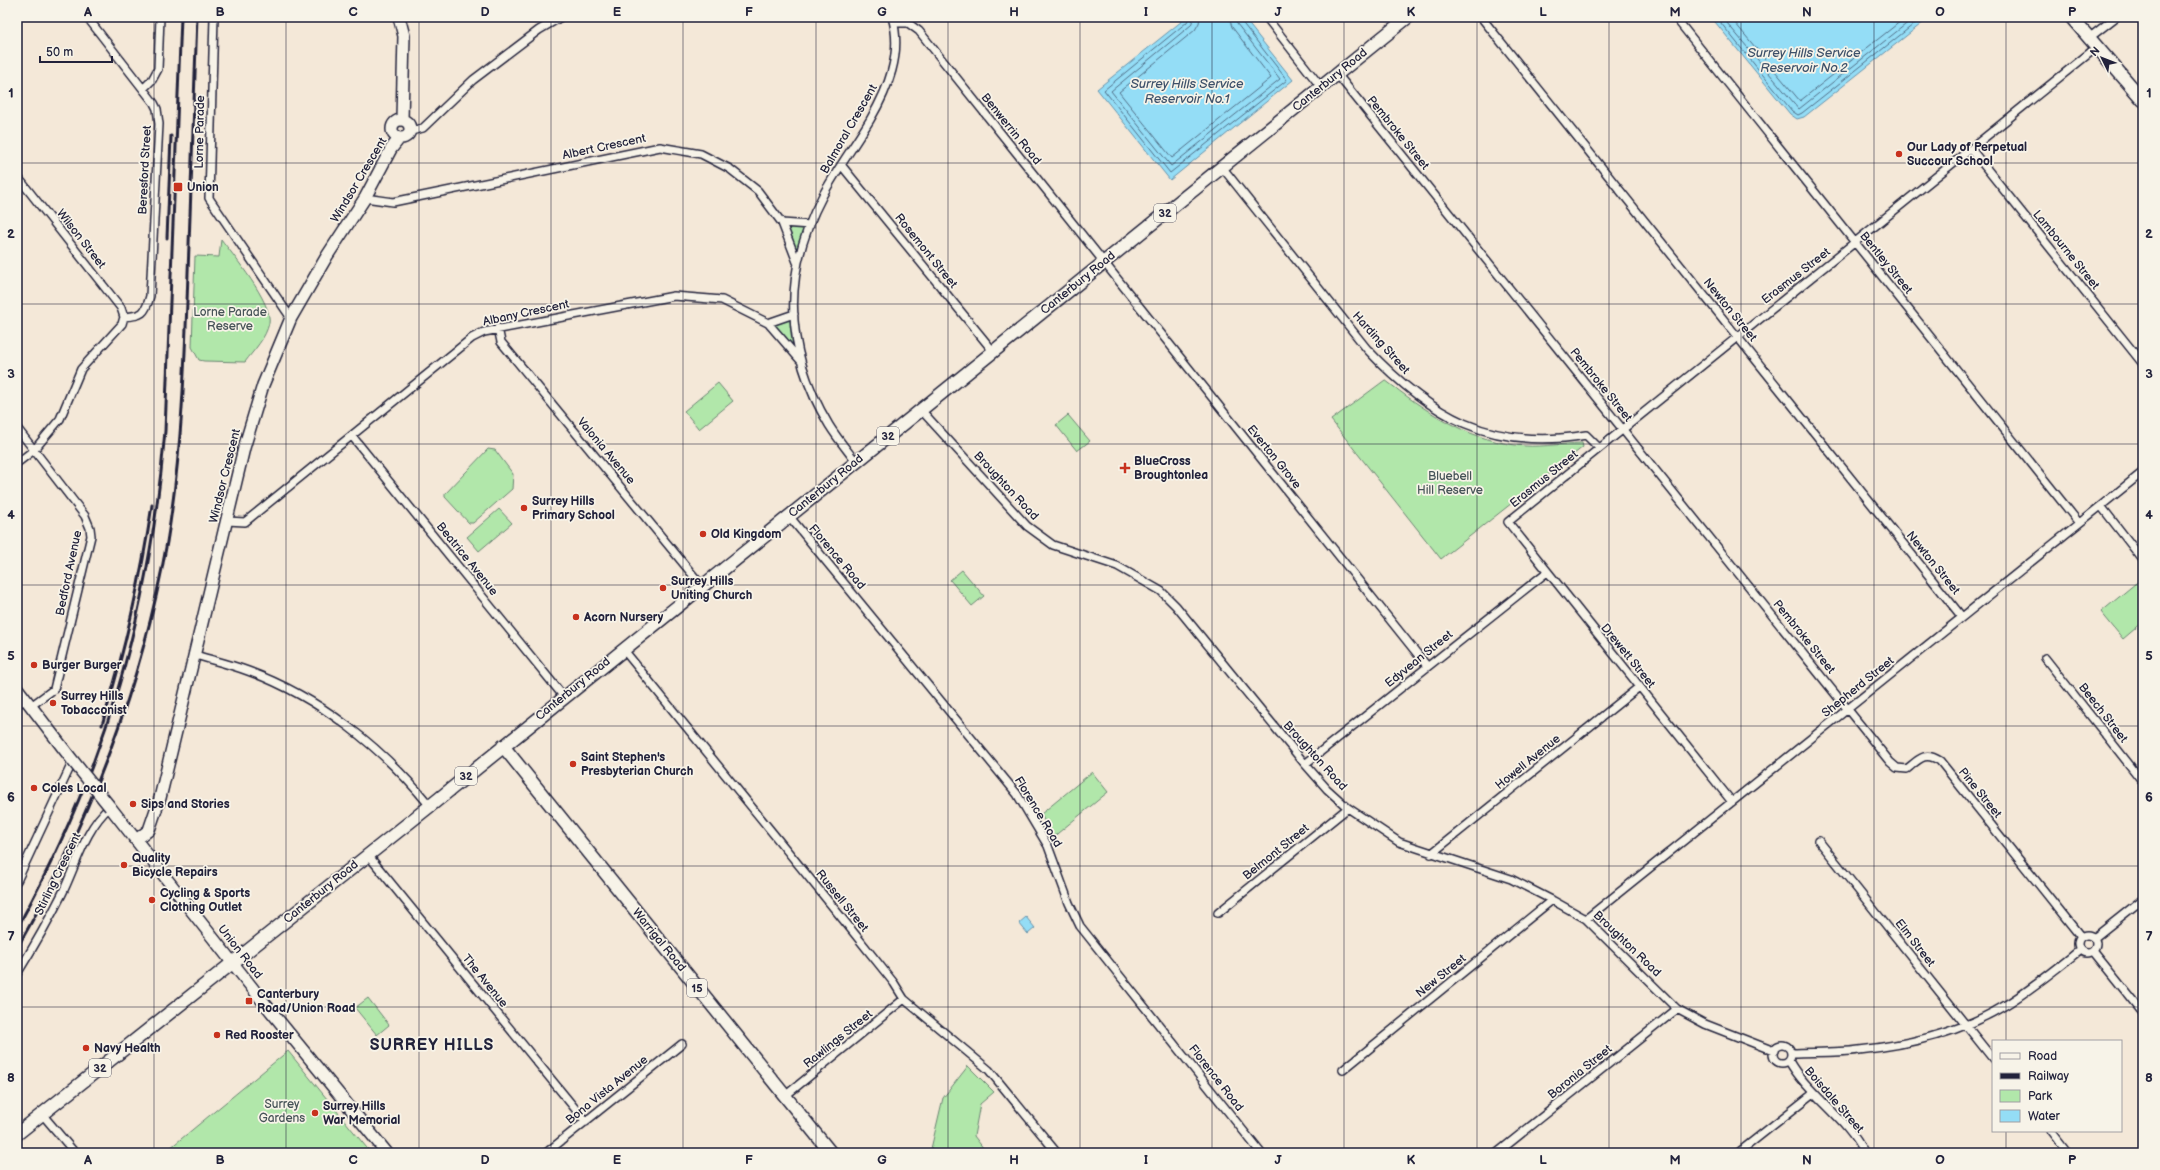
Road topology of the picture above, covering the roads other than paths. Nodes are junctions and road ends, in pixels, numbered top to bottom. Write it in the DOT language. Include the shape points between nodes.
graph roads {
  1 [pos="88,17"];
  2 [pos="160,17"];
  3 [pos="214,17"];
  4 [pos="399,17"];
  5 [pos="560,17"];
  6 [pos="1266,17"];
  7 [pos="1408,17"];
  8 [pos="1481,17"];
  9 [pos="1675,17"];
  10 [pos="2072,17"];
  11 [pos="2116,17"];
  12 [pos="893,20"];
  13 [pos="2089,38"];
  14 [pos="2098,48"];
  15 [pos="1337,74"];
  16 [pos="1321,87"];
  17 [pos="143,88"];
  18 [pos="2143,100"];
  19 [pos="402,119"];
  20 [pos="411,131"];
  21 [pos="398,140"];
  22 [pos="1971,149"];
  23 [pos="842,166"];
  24 [pos="1222,167"];
  25 [pos="17,176"];
  26 [pos="365,198"];
  27 [pos="782,223"];
  28 [pos="810,225"];
  29 [pos="1855,242"];
  30 [pos="797,262"];
  31 [pos="1104,262"];
  32 [pos="794,314"];
  33 [pos="124,317"];
  34 [pos="291,318"];
  35 [pos="768,323"];
  36 [pos="498,328"];
  37 [pos="1737,336"];
  38 [pos="993,351"];
  39 [pos="801,361"];
  40 [pos="2143,364"];
  41 [pos="921,410"];
  42 [pos="17,428"];
  43 [pos="1622,430"];
  44 [pos="352,436"];
  45 [pos="1600,448"];
  46 [pos="34,450"];
  47 [pos="17,462"];
  48 [pos="856,462"];
  49 [pos="2143,472"];
  50 [pos="2100,506"];
  51 [pos="789,516"];
  52 [pos="227,521"];
  53 [pos="1508,522"];
  54 [pos="2079,524"];
  55 [pos="2143,560"];
  56 [pos="1547,572"];
  57 [pos="702,586"];
  58 [pos="1962,617"];
  59 [pos="623,649"];
  60 [pos="195,655"];
  61 [pos="2045,658"];
  62 [pos="1427,666"];
  63 [pos="1639,687"];
  64 [pos="17,688"];
  65 [pos="564,697"];
  66 [pos="24,703"];
  67 [pos="1848,709"];
  68 [pos="503,746"];
  69 [pos="73,760"];
  70 [pos="1305,764"];
  71 [pos="2143,782"];
  72 [pos="1732,802"];
  73 [pos="430,806"];
  74 [pos="110,807"];
  75 [pos="1348,808"];
  76 [pos="136,840"];
  77 [pos="1819,841"];
  78 [pos="1431,854"];
  79 [pos="368,855"];
  80 [pos="17,881"];
  81 [pos="2143,899"];
  82 [pos="1552,900"];
  83 [pos="1218,913"];
  84 [pos="1586,919"];
  85 [pos="2081,937"];
  86 [pos="2094,938"];
  87 [pos="2080,950"];
  88 [pos="2093,951"];
  89 [pos="232,963"];
  90 [pos="17,974"];
  91 [pos="904,998"];
  92 [pos="1677,1009"];
  93 [pos="2143,1013"];
  94 [pos="1965,1024"];
  95 [pos="682,1044"];
  96 [pos="1774,1051"];
  97 [pos="1792,1053"];
  98 [pos="1992,1058"];
  99 [pos="1788,1061"];
  100 [pos="1343,1070"];
  101 [pos="1814,1093"];
  102 [pos="785,1096"];
  103 [pos="42,1114"];
  104 [pos="586,1122"];
  105 [pos="2052,1132"];
  106 [pos="17,1134"];
  107 [pos="75,1153"];
  108 [pos="387,1153"];
  109 [pos="546,1153"];
  110 [pos="831,1153"];
  111 [pos="1057,1153"];
  112 [pos="1260,1153"];
  113 [pos="1497,1153"];
  114 [pos="1738,1153"];
  115 [pos="1864,1153"];
  116 [pos="2068,1153"];
  1 -- 17 [label="street"];
  2 -- 17 [label="street" via="158,69 152,80"];
  3 -- 34 [label="street, Lorne Parade" via="209,198"];
  4 -- 19 [label="street" via="404,36"];
  5 -- 20 [label="street" via="473,80 423,128"];
  6 -- 16 [label="street"];
  7 -- 15 [label="main road, Canterbury Road / 32"];
  8 -- 37 [label="street, Newton Street"];
  9 -- 29 [label="street, Bentley Street"];
  10 -- 13 [label="main road"];
  11 -- 13 [label="street"];
  12 -- 23 [label="street, Balmoral Crescent" via="896,59 884,96"];
  12 -- 31 [label="street, Benwerrin Road" via="908,23 919,31"];
  13 -- 14 [label="main road"];
  14 -- 18 [label="main road"];
  14 -- 22 [label="street, Erasmus Street"];
  15 -- 16 [label="main road, Canterbury Road / 32"];
  15 -- 43 [label="street, Pembroke Street"];
  16 -- 24 [label="main road, Canterbury Road / 32"];
  17 -- 33 [label="street, Beresford Street" via="157,109 159,124 150,296 146,310 140,316"];
  19 -- 20 [label="street" via="408,122"];
  19 -- 21 [label="street" via="393,124 392,131"];
  20 -- 21 [label="street"];
  21 -- 26 [label="street, Windsor Crescent"];
  22 -- 29 [label="street, Erasmus Street"];
  22 -- 40 [label="street, Lambourne Street"];
  23 -- 28 [label="street, Balmoral Crescent"];
  23 -- 38 [label="street, Rosemont Street"];
  24 -- 31 [label="main road, Canterbury Road / 32"];
  24 -- 45 [label="street, Harding Street" via="1367,349 1392,375 1419,397 1450,417 1487,432 1520,439 1558,440 1586,435"];
  25 -- 33 [label="street, Wilson Street" via="122,308"];
  26 -- 27 [label="street, Albert Crescent" via="393,202 660,147 701,154 730,169 758,191"];
  26 -- 34 [label="street, Windsor Crescent"];
  27 -- 28 [label="street"];
  27 -- 30 [label="street, Albert Crescent"];
  28 -- 30 [label="street, Balmoral Crescent"];
  29 -- 37 [label="street, Erasmus Street"];
  29 -- 54 [label="street, Bentley Street"];
  30 -- 32 [label="street, Balmoral Crescent"];
  31 -- 38 [label="main road, Canterbury Road / 32"];
  31 -- 62 [label="street, Everton Grove"];
  32 -- 35 [label="street"];
  32 -- 39 [label="street, Balmoral Crescent"];
  33 -- 46 [label="street" via="119,328 81,369 60,419"];
  34 -- 52 [label="street, Windsor Crescent" via="263,385 244,448"];
  35 -- 36 [label="street, Albany Crescent" via="722,300 674,296"];
  35 -- 39 [label="street, Albany Crescent"];
  36 -- 44 [label="street, Albany Crescent" via="472,338"];
  36 -- 57 [label="street, Valonia Avenue" via="501,342"];
  37 -- 43 [label="street, Erasmus Street"];
  37 -- 58 [label="street, Newton Street"];
  38 -- 41 [label="main road, Canterbury Road / 32"];
  39 -- 48 [label="street, Balmoral Crescent" via="810,388 830,426"];
  41 -- 48 [label="main road, Canterbury Road / 32"];
  41 -- 70 [label="street, Broughton Road" via="1027,526 1053,545 1117,566 1160,592 1176,606"];
  42 -- 46 [label="street, Bedford Avenue"];
  43 -- 45 [label="street, Erasmus Street"];
  43 -- 67 [label="street, Pembroke Street"];
  44 -- 52 [label="street, Albany Crescent" via="245,522"];
  44 -- 65 [label="street, Beatrice Avenue"];
  45 -- 53 [label="street, Erasmus Street"];
  46 -- 47 [label="street"];
  46 -- 66 [label="street, Bedford Avenue" via="84,516 90,528 90,536 54,689"];
  48 -- 51 [label="main road, Canterbury Road / 32"];
  49 -- 50 [label="street, Shepherd Street"];
  50 -- 54 [label="street, Shepherd Street"];
  50 -- 55 [label="street"];
  51 -- 57 [label="main road, Canterbury Road / 32"];
  51 -- 112 [label="street, Florence Road" via="1017,794 1048,846 1080,926"];
  52 -- 60 [label="street, Windsor Crescent"];
  53 -- 56 [label="street, Drewett Street"];
  54 -- 58 [label="street, Shepherd Street"];
  56 -- 62 [label="street, Edyvean Street"];
  56 -- 63 [label="street, Drewett Street"];
  57 -- 59 [label="main road, Canterbury Road / 32"];
  58 -- 67 [label="street, Shepherd Street"];
  59 -- 65 [label="main road, Canterbury Road / 32"];
  59 -- 91 [label="street, Russell Street" via="894,982"];
  60 -- 73 [label="street" via="248,671 291,690 334,716 388,758"];
  60 -- 76 [label="street, Windsor Crescent" via="160,798 149,830"];
  61 -- 71 [label="street, Beech Street"];
  62 -- 70 [label="street, Edyvean Street"];
  63 -- 72 [label="street, Drewett Street"];
  63 -- 78 [label="street, Howell Avenue"];
  64 -- 66 [label="street, Union Road"];
  65 -- 68 [label="main road, Canterbury Road / 32"];
  66 -- 69 [label="street, Union Road"];
  67 -- 72 [label="street, Shepherd Street"];
  67 -- 85 [label="street, Pine Street" via="1897,768 1906,769 1922,757 1932,756 1940,761"];
  68 -- 73 [label="main road, Canterbury Road / 32"];
  68 -- 102 [label="main road, Warrigal Road / 15"];
  69 -- 74 [label="street, Union Road, bridge"];
  69 -- 80 [label="street"];
  70 -- 75 [label="street, Broughton Road"];
  72 -- 84 [label="street, Shepherd Street"];
  73 -- 79 [label="main road, Canterbury Road / 32"];
  74 -- 76 [label="street, Union Road"];
  74 -- 90 [label="street, Stirling Crescent" via="100,815 93,827 62,894"];
  75 -- 78 [label="street, Broughton Road" via="1399,842"];
  75 -- 83 [label="street, Belmont Street"];
  76 -- 89 [label="street, Union Road"];
  77 -- 94 [label="street, Elm Street"];
  78 -- 82 [label="street, Broughton Road" via="1511,879"];
  79 -- 89 [label="main road, Canterbury Road / 32"];
  79 -- 104 [label="street, The Avenue"];
  81 -- 86 [label="street"];
  82 -- 84 [label="street, Broughton Road"];
  82 -- 100 [label="street, New Street"];
  84 -- 92 [label="street, Broughton Road"];
  85 -- 86 [label="street" via="2086,935"];
  85 -- 87 [label="street" via="2078,944"];
  86 -- 88 [label="street" via="2096,946"];
  87 -- 88 [label="street" via="2087,953"];
  87 -- 94 [label="street" via="2003,1007"];
  88 -- 93 [label="street"];
  89 -- 103 [label="main road, Canterbury Road / 32"];
  89 -- 108 [label="street, Union Road"];
  91 -- 102 [label="street, Rawlings Street"];
  91 -- 111 [label="street, Russell Street" via="989,1070"];
  92 -- 96 [label="street, Broughton Road" via="1705,1024"];
  92 -- 113 [label="street, Boronia Street"];
  94 -- 97 [label="street" via="1946,1033 1900,1044 1858,1051"];
  94 -- 98 [label="street, Elm Street"];
  95 -- 104 [label="street, Bona Vista Avenue"];
  96 -- 97 [label="street" via="1782,1044"];
  96 -- 99 [label="street" via="1774,1057 1778,1062"];
  97 -- 99 [label="street"];
  99 -- 101 [label="street, Boisdale Street" via="1797,1076"];
  101 -- 114 [label="street"];
  101 -- 115 [label="street, Boisdale Street" via="1837,1116"];
  102 -- 110 [label="main road, Warrigal Road / 15"];
  103 -- 106 [label="main road, Canterbury Road / 32"];
  103 -- 107 [label="street"];
  104 -- 109 [label="street, Bona Vista Avenue"];
  105 -- 116 [label="street"];
}
